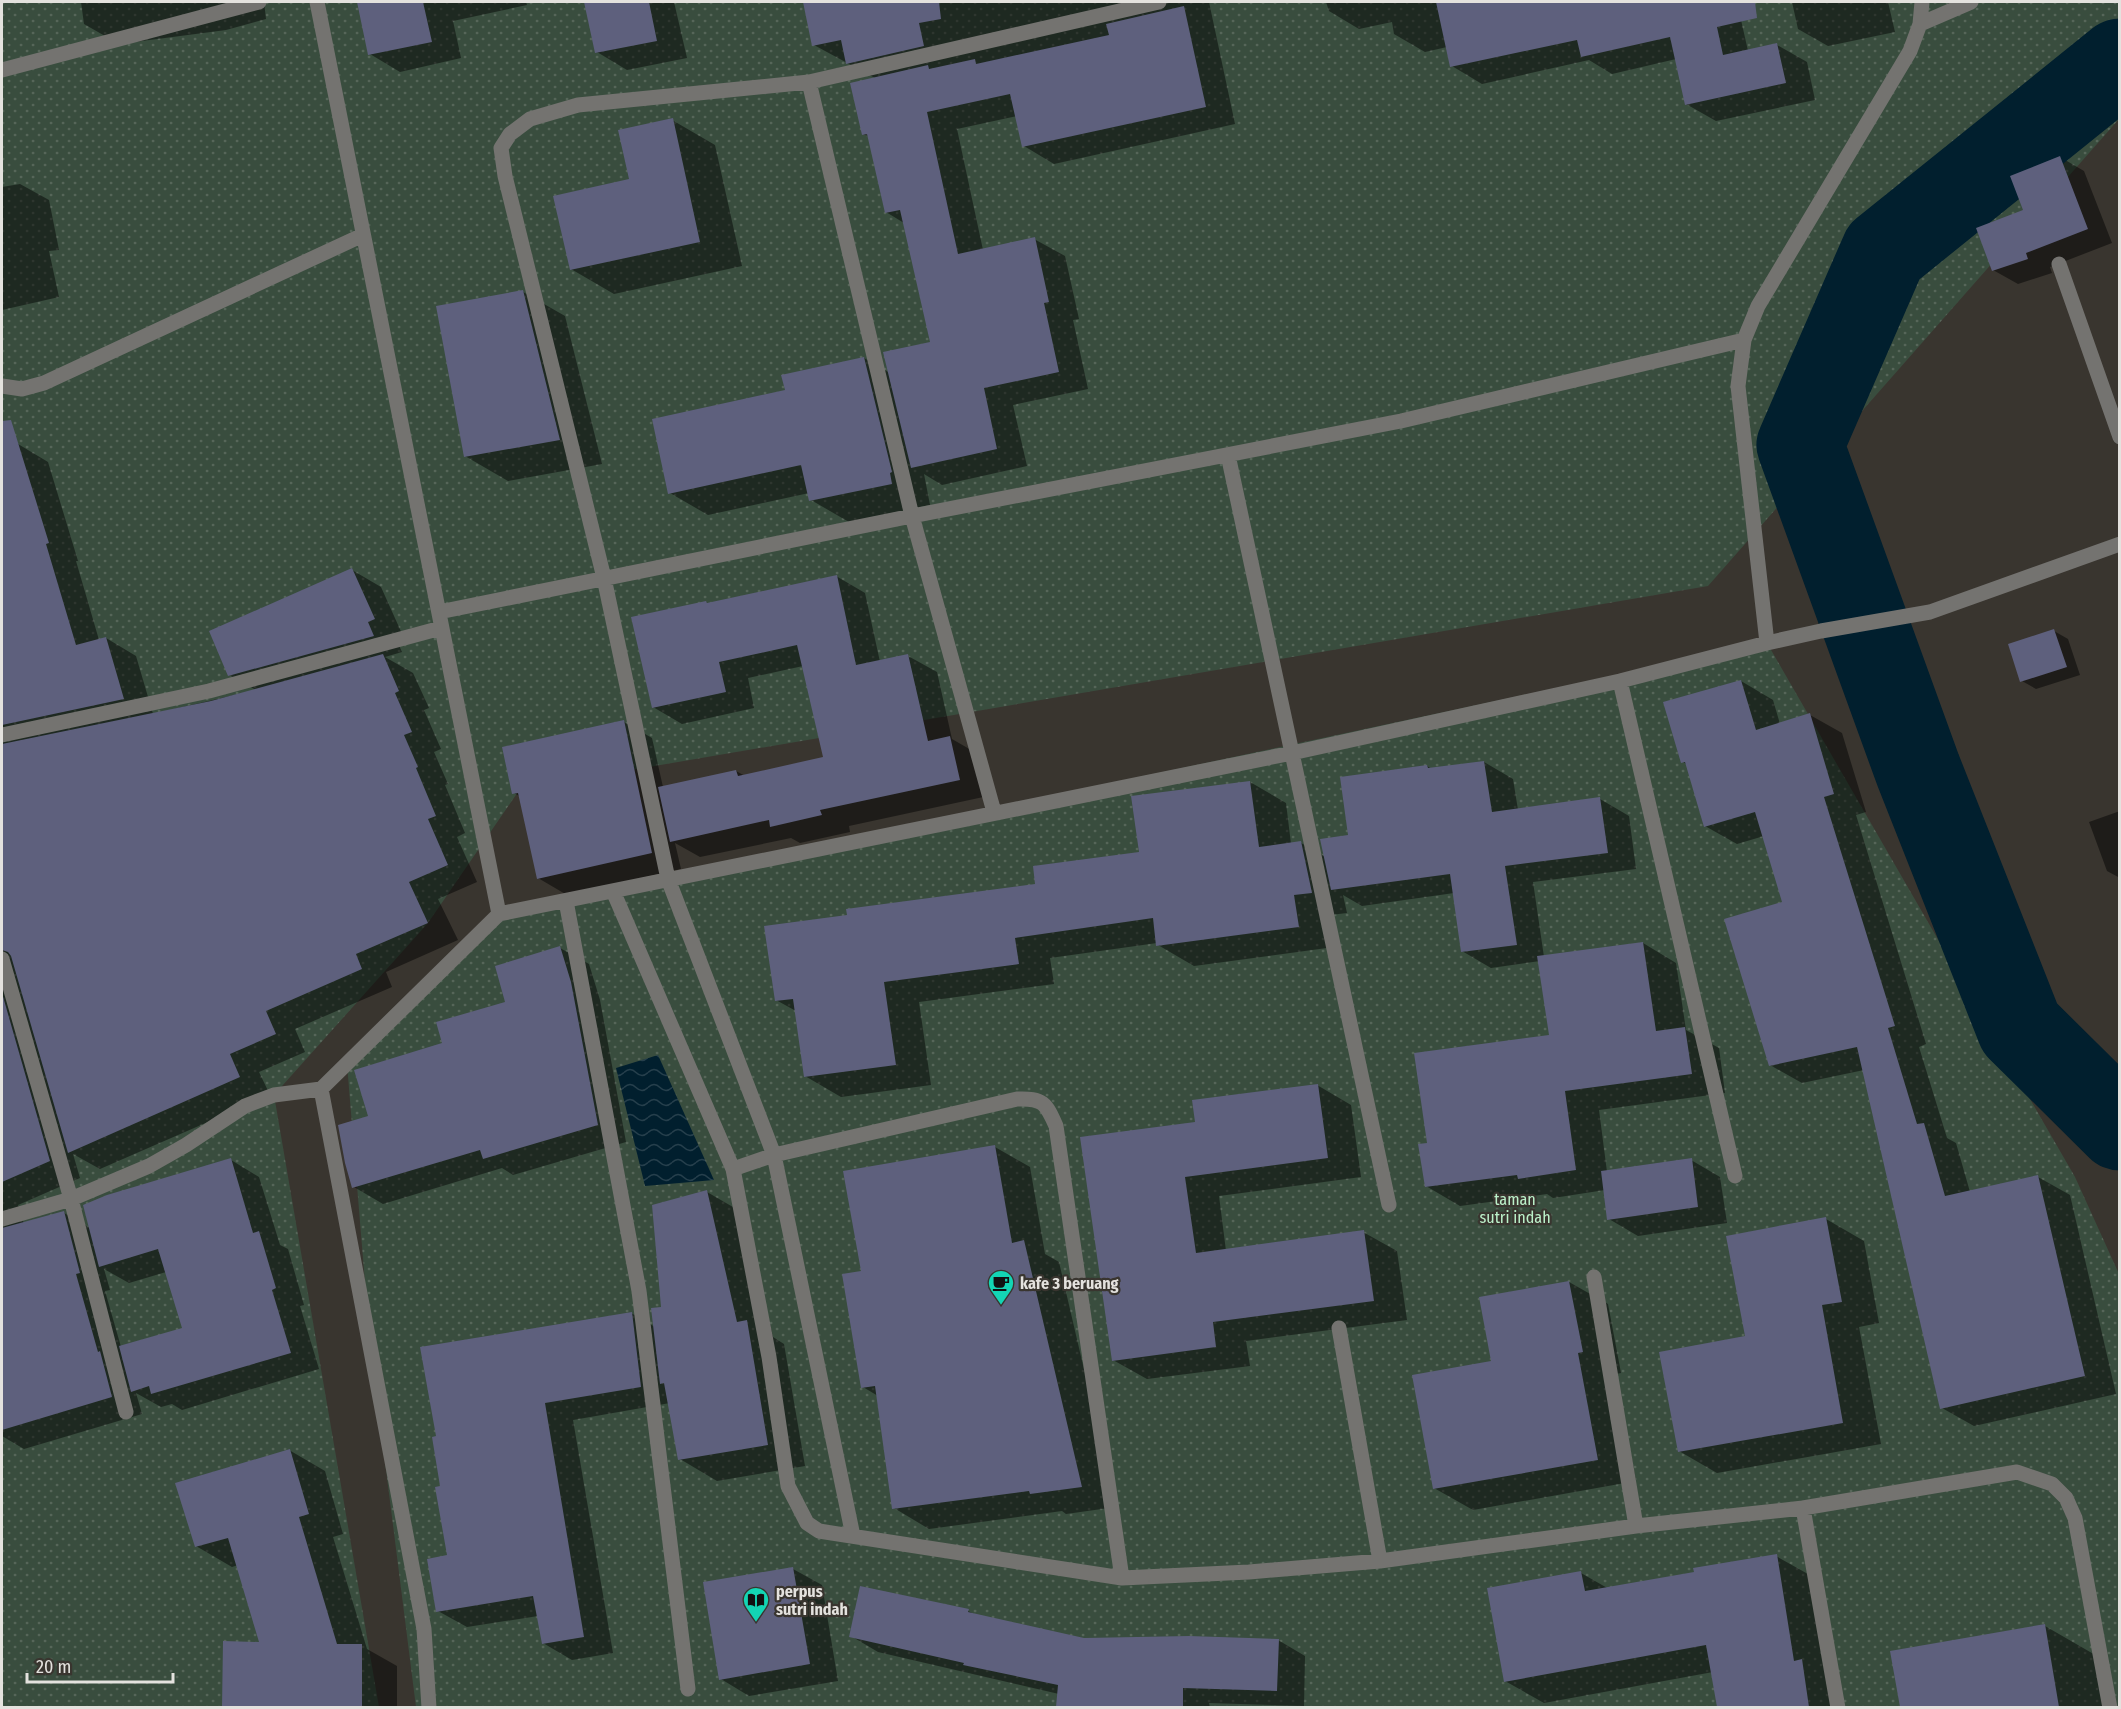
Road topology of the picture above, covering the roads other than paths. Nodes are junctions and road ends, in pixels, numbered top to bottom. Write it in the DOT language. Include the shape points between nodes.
graph roads {
  1 [pos="259,2"];
  2 [pos="316,2"];
  3 [pos="1159,2"];
  4 [pos="1922,2"];
  5 [pos="1971,2"];
  6 [pos="1920,24"];
  7 [pos="2,70"];
  8 [pos="809,82"];
  9 [pos="363,235"];
  10 [pos="2059,264"];
  11 [pos="1743,340"];
  12 [pos="2,386"];
  13 [pos="2120,437"];
  14 [pos="1228,455"];
  15 [pos="912,516"];
  16 [pos="2120,544"];
  17 [pos="604,578"];
  18 [pos="438,612"];
  19 [pos="441,628"];
  20 [pos="1767,643"];
  21 [pos="1620,681"];
  22 [pos="2,735"];
  23 [pos="1292,753"];
  24 [pos="994,812"];
  25 [pos="668,879"];
  26 [pos="614,891"];
  27 [pos="566,901"];
  28 [pos="499,914"];
  29 [pos="2,959"];
  30 [pos="321,1089"];
  31 [pos="774,1155"];
  32 [pos="733,1169"];
  33 [pos="1735,1176"];
  34 [pos="71,1199"];
  35 [pos="1389,1205"];
  36 [pos="2,1219"];
  37 [pos="1594,1277"];
  38 [pos="1339,1328"];
  39 [pos="126,1412"];
  40 [pos="1803,1508"];
  41 [pos="1636,1526"];
  42 [pos="853,1536"];
  43 [pos="1380,1561"];
  44 [pos="1122,1578"];
  45 [pos="688,1689"];
  46 [pos="429,1707"];
  47 [pos="1838,1707"];
  48 [pos="2110,1707"];
  1 -- 7 [label="street"];
  2 -- 9 [label="street"];
  3 -- 8 [label="street"];
  4 -- 6 [label="street"];
  5 -- 6 [label="street"];
  6 -- 11 [label="street" via="1910,51 1758,306"];
  8 -- 15 [label="street"];
  8 -- 17 [label="street" via="578,105 530,119 510,134 501,148"];
  9 -- 12 [label="street" via="44,383 22,389"];
  9 -- 18 [label="street"];
  10 -- 13 [label="street"];
  11 -- 14 [label="street" via="1401,421"];
  11 -- 20 [label="street" via="1738,386"];
  14 -- 15 [label="street"];
  14 -- 23 [label="street"];
  15 -- 17 [label="street"];
  15 -- 24 [label="street"];
  16 -- 20 [label="street" via="1930,612"];
  17 -- 18 [label="street"];
  17 -- 25 [label="street"];
  18 -- 19 [label="street"];
  19 -- 22 [label="street" via="209,691"];
  19 -- 28 [label="street"];
  20 -- 21 [label="street"];
  21 -- 23 [label="street"];
  21 -- 33 [label="street"];
  23 -- 24 [label="street"];
  23 -- 35 [label="street"];
  24 -- 25 [label="street"];
  25 -- 26 [label="street"];
  25 -- 31 [label="street"];
  26 -- 27 [label="street"];
  26 -- 32 [label="street"];
  27 -- 28 [label="street"];
  27 -- 45 [label="street" via="639,1291"];
  28 -- 30 [label="street"];
  29 -- 34 [label="street"];
  30 -- 34 [label="street" via="274,1095 244,1106 149,1166"];
  30 -- 46 [label="street" via="424,1629"];
  31 -- 32 [label="street"];
  31 -- 42 [label="street"];
  31 -- 44 [label="street" via="1017,1099 1034,1098 1048,1108 1056,1126"];
  32 -- 42 [label="street" via="769,1357 788,1486 807,1523 819,1531"];
  34 -- 36 [label="street"];
  34 -- 39 [label="street"];
  37 -- 41 [label="street"];
  38 -- 43 [label="street"];
  40 -- 41 [label="street"];
  40 -- 47 [label="street"];
  40 -- 48 [label="street" via="2017,1472 2052,1484 2066,1498 2075,1518"];
  41 -- 43 [label="street"];
  42 -- 44 [label="street"];
  43 -- 44 [label="street"];
}
